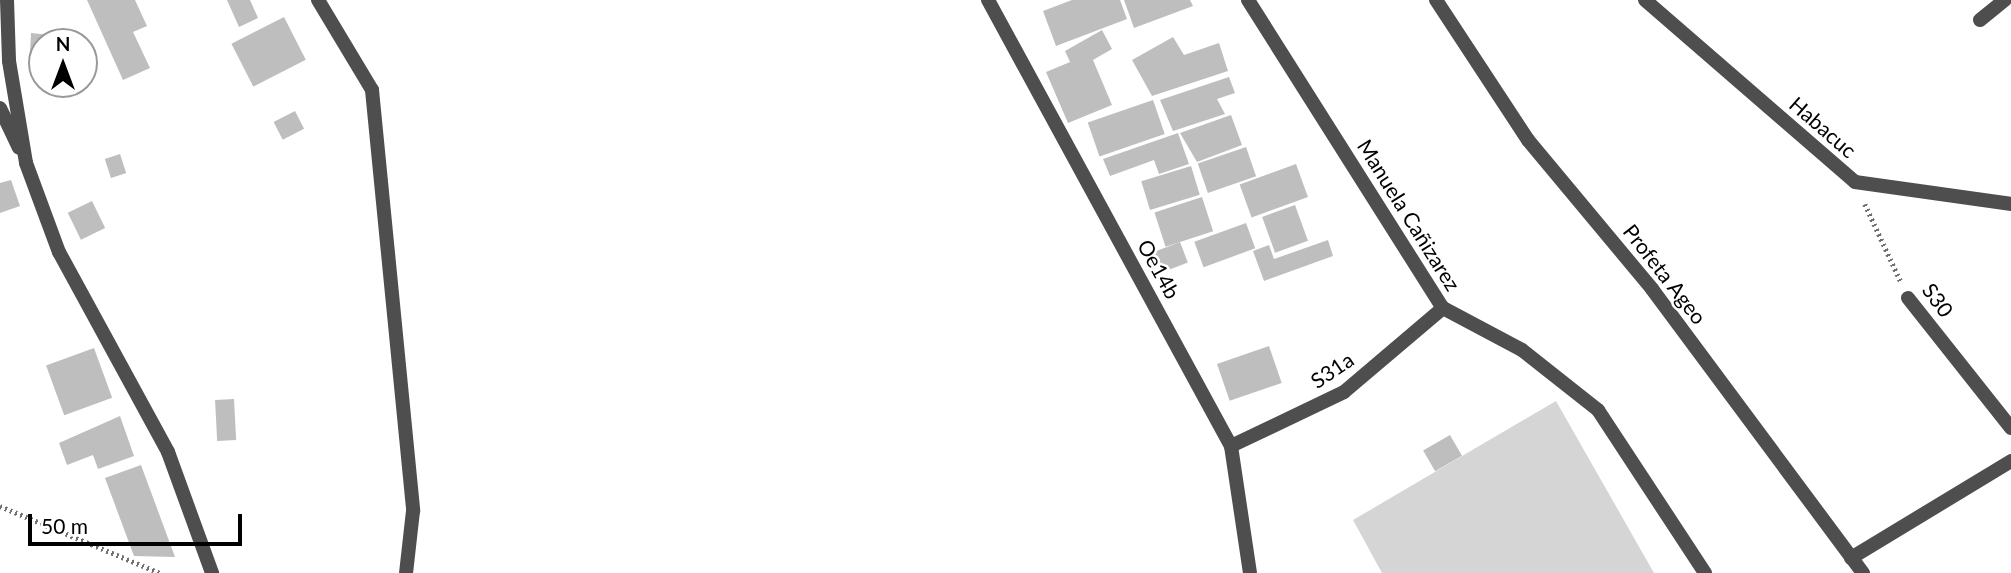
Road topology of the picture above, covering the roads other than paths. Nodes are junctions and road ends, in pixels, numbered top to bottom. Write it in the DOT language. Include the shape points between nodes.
graph roads {
  1 [pos="7,0"];
  2 [pos="318,0"];
  3 [pos="988,0"];
  4 [pos="1248,0"];
  5 [pos="1436,0"];
  6 [pos="1645,0"];
  7 [pos="2005,0"];
  8 [pos="1980,20"];
  9 [pos="0,108"];
  10 [pos="26,163"];
  11 [pos="2011,204"];
  12 [pos="1908,299"];
  13 [pos="1443,308"];
  14 [pos="2011,428"];
  15 [pos="1231,446"];
  16 [pos="2011,461"];
  17 [pos="1851,558"];
  18 [pos="212,573"];
  19 [pos="406,573"];
  20 [pos="1250,573"];
  21 [pos="1705,573"];
  22 [pos="1863,573"];
  1 -- 10 [label="street" via="9,61"];
  2 -- 19 [label="street" via="372,90 413,511"];
  3 -- 15 [label="street, Oe14b"];
  4 -- 13 [label="street, Manuela Cañizarez"];
  5 -- 17 [label="street, Profeta Ageo" via="1528,140 1652,289"];
  6 -- 11 [label="street, Habacuc" via="1856,182"];
  7 -- 8 [label="street"];
  9 -- 10 [label="street"];
  10 -- 18 [label="street" via="59,252 168,452"];
  12 -- 14 [label="street, S30"];
  13 -- 15 [label="street, S31a" via="1344,392"];
  13 -- 21 [label="street, Manuela Cañizarez" via="1522,350 1598,410"];
  15 -- 20 [label="street, Oe14b"];
  16 -- 17 [label="street"];
  17 -- 22 [label="street, Profeta Ageo"];
}
